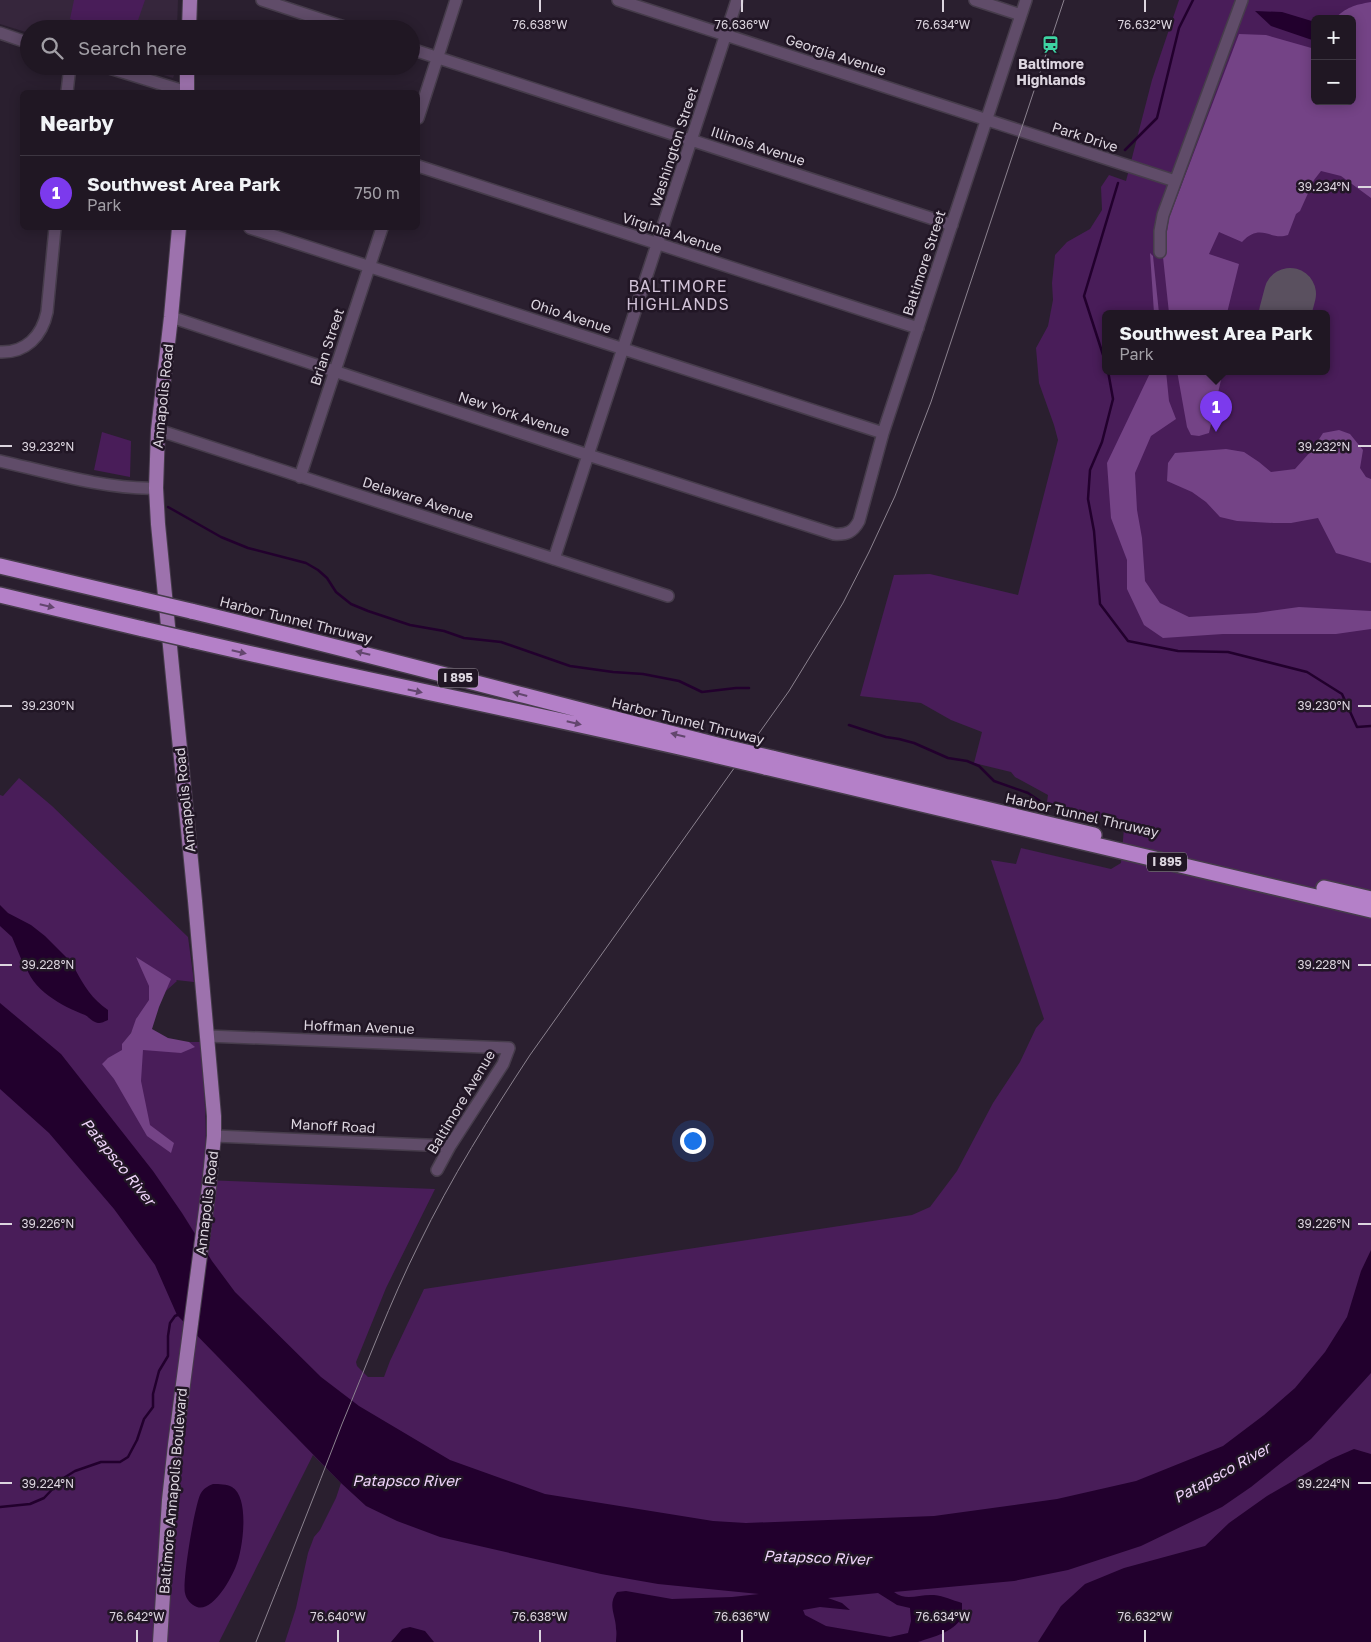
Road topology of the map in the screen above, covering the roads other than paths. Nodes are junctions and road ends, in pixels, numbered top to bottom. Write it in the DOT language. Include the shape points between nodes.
graph roads {
  1 [pos="190,0"];
  2 [pos="262,0"];
  3 [pos="456,0"];
  4 [pos="618,0"];
  5 [pos="738,0"];
  6 [pos="975,0"];
  7 [pos="1026,0"];
  8 [pos="1242,0"];
  9 [pos="1021,15"];
  10 [pos="189,20"];
  11 [pos="323,20"];
  12 [pos="0,34"];
  13 [pos="726,35"];
  14 [pos="20,40"];
  15 [pos="420,52"];
  16 [pos="438,57"];
  17 [pos="69,75"];
  18 [pos="132,75"];
  19 [pos="188,75"];
  20 [pos="67,90"];
  21 [pos="181,90"];
  22 [pos="187,90"];
  23 [pos="420,112"];
  24 [pos="987,120"];
  25 [pos="692,140"];
  26 [pos="420,167"];
  27 [pos="1175,181"];
  28 [pos="952,224"];
  29 [pos="55,230"];
  30 [pos="179,230"];
  31 [pos="256,230"];
  32 [pos="381,230"];
  33 [pos="658,244"];
  34 [pos="1160,252"];
  35 [pos="369,266"];
  36 [pos="171,317"];
  37 [pos="918,328"];
  38 [pos="623,349"];
  39 [pos="0,352"];
  40 [pos="335,371"];
  41 [pos="158,430"];
  42 [pos="883,433"];
  43 [pos="588,455"];
  44 [pos="0,461"];
  45 [pos="300,477"];
  46 [pos="156,488"];
  47 [pos="848,534"];
  48 [pos="554,559"];
  49 [pos="0,566"];
  50 [pos="0,595"];
  51 [pos="668,596"];
  52 [pos="722,752"];
  53 [pos="964,809"];
  54 [pos="1371,899"];
  55 [pos="1371,910"];
  56 [pos="207,1036"];
  57 [pos="509,1048"];
  58 [pos="214,1136"];
  59 [pos="450,1146"];
  60 [pos="437,1170"];
  61 [pos="184,1371"];
  62 [pos="160,1642"];
  1 -- 10 [label="main road"];
  2 -- 11 [label="street"];
  3 -- 16 [label="street"];
  4 -- 13 [label="street, Georgia Avenue"];
  5 -- 13 [label="street, Washington Street"];
  6 -- 9 [label="street"];
  7 -- 9 [label="street, Baltimore Street"];
  8 -- 27 [label="street"];
  9 -- 24 [label="street, Baltimore Street"];
  12 -- 14 [label="street"];
  13 -- 24 [label="street, Georgia Avenue"];
  13 -- 25 [label="street, Washington Street"];
  15 -- 16 [label="street, Illinois Avenue"];
  16 -- 23 [label="street"];
  16 -- 25 [label="street, Illinois Avenue"];
  17 -- 20 [label="street"];
  18 -- 21 [label="street"];
  19 -- 22 [label="main road"];
  24 -- 27 [label="street, Park Drive"];
  24 -- 28 [label="street, Baltimore Street"];
  25 -- 28 [label="street, Illinois Avenue"];
  25 -- 33 [label="street, Washington Street"];
  26 -- 33 [label="street, Virginia Avenue"];
  27 -- 34 [label="street" via="1163,215"];
  28 -- 37 [label="street, Baltimore Street"];
  29 -- 39 [label="street" via="45,322 34,340 14,350"];
  30 -- 36 [label="main road, Annapolis Road"];
  31 -- 35 [label="street, Ohio Avenue"];
  32 -- 35 [label="street, Brian Street"];
  33 -- 37 [label="street, Virginia Avenue"];
  33 -- 38 [label="street, Washington Street"];
  35 -- 38 [label="street, Ohio Avenue"];
  35 -- 40 [label="street, Brian Street"];
  36 -- 40 [label="street, New York Avenue"];
  36 -- 41 [label="main road, Annapolis Road"];
  37 -- 42 [label="street, Baltimore Street"];
  38 -- 42 [label="street, Ohio Avenue"];
  38 -- 43 [label="street, Washington Street"];
  40 -- 43 [label="street, New York Avenue"];
  40 -- 45 [label="street, Brian Street"];
  41 -- 45 [label="street, Delaware Avenue"];
  41 -- 46 [label="main road, Annapolis Road"];
  42 -- 47 [label="street, Baltimore Street" via="859,521"];
  43 -- 47 [label="street, New York Avenue" via="834,534"];
  43 -- 48 [label="street, Washington Street"];
  44 -- 46 [label="street" via="114,485"];
  45 -- 48 [label="street, Delaware Avenue"];
  46 -- 56 [label="main road, Annapolis Road"];
  48 -- 51 [label="street, Delaware Avenue"];
  52 -- 49 [label="highway, Harbor Tunnel Thruway / I 895, one-way, bridge" via="362,652"];
  50 -- 52 [label="highway, Harbor Tunnel Thruway / I 895, one-way, bridge" via="339,675"];
  52 -- 53 [label="highway, Harbor Tunnel Thruway / I 895, bridge"];
  53 -- 54 [label="highway, Harbor Tunnel Thruway / I 895"];
  53 -- 55 [label="highway, Harbor Tunnel Thruway / I 895"];
  56 -- 57 [label="street, Hoffman Avenue"];
  56 -- 58 [label="main road, Annapolis Road"];
  57 -- 59 [label="street, Baltimore Avenue" via="503,1064"];
  58 -- 59 [label="street, Manoff Road"];
  58 -- 61 [label="main road, Annapolis Road"];
  59 -- 60 [label="street, Baltimore Avenue"];
  61 -- 62 [label="main road, Baltimore Annapolis Boulevard" via="171,1483"];
}
